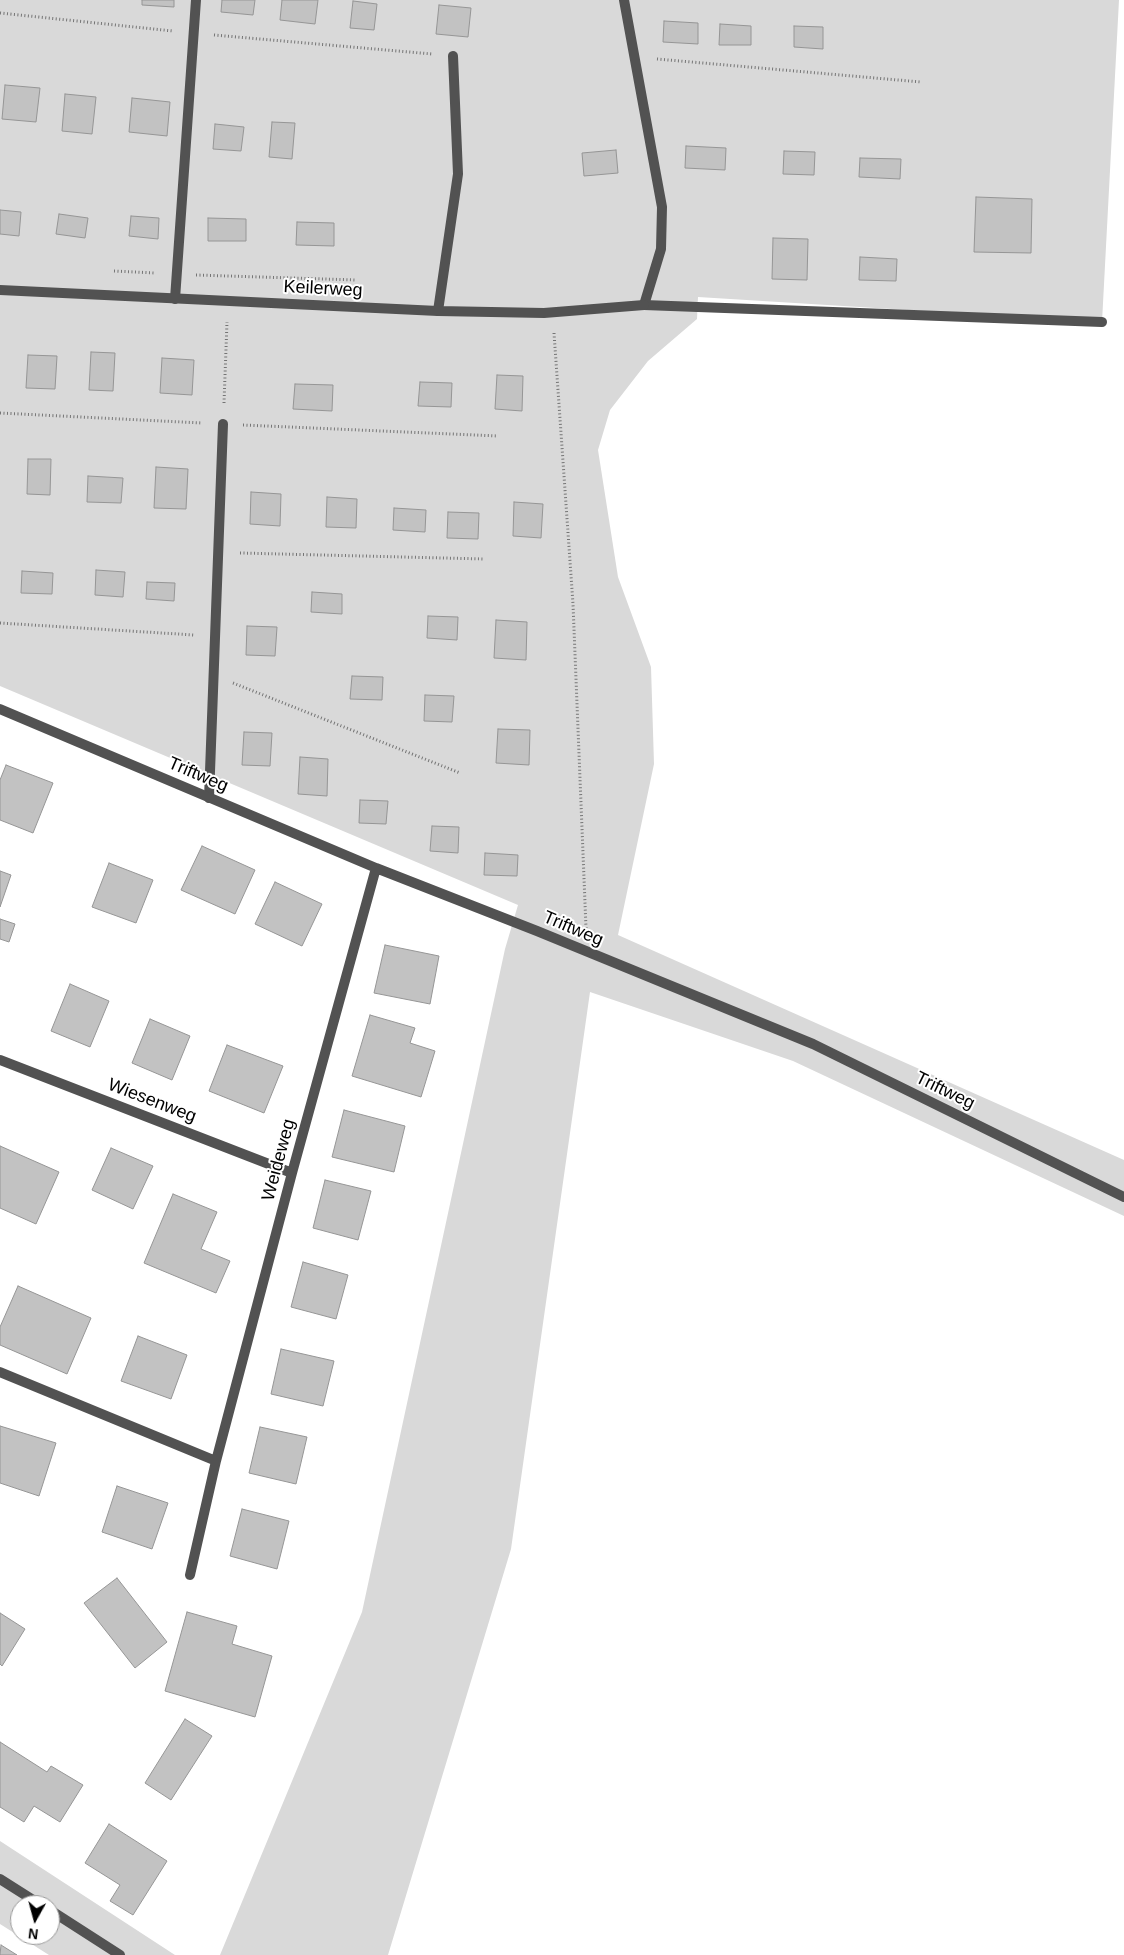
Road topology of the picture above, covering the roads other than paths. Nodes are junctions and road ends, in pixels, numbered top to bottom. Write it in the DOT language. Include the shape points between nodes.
graph roads {
  1 [pos="196,0"];
  2 [pos="624,0"];
  3 [pos="453,56"];
  4 [pos="0,290"];
  5 [pos="175,299"];
  6 [pos="644,305"];
  7 [pos="438,311"];
  8 [pos="1102,322"];
  9 [pos="222,424"];
  10 [pos="0,709"];
  11 [pos="210,798"];
  12 [pos="376,868"];
  13 [pos="0,1060"];
  14 [pos="292,1173"];
  15 [pos="1124,1197"];
  16 [pos="0,1372"];
  17 [pos="216,1461"];
  18 [pos="190,1575"];
  19 [pos="0,1879"];
  20 [pos="26,1895"];
  21 [pos="60,1916"];
  22 [pos="120,1955"];
  1 -- 5 [label="street"];
  2 -- 6 [label="street" via="662,207 661,249"];
  3 -- 7 [label="street" via="458,174"];
  4 -- 5 [label="street, Keilerweg"];
  5 -- 7 [label="street, Keilerweg"];
  6 -- 7 [label="street, Keilerweg" via="552,312"];
  6 -- 8 [label="street, Keilerweg"];
  9 -- 11 [label="street"];
  10 -- 11 [label="street, Triftweg"];
  11 -- 12 [label="street, Triftweg"];
  12 -- 14 [label="street, Weideweg"];
  12 -- 15 [label="street, Triftweg" via="813,1044"];
  13 -- 14 [label="street, Wiesenweg"];
  14 -- 17 [label="street, Weideweg"];
  16 -- 17 [label="street"];
  17 -- 18 [label="street, Weideweg"];
  19 -- 20 [label="street"];
  21 -- 22 [label="street"];
}
